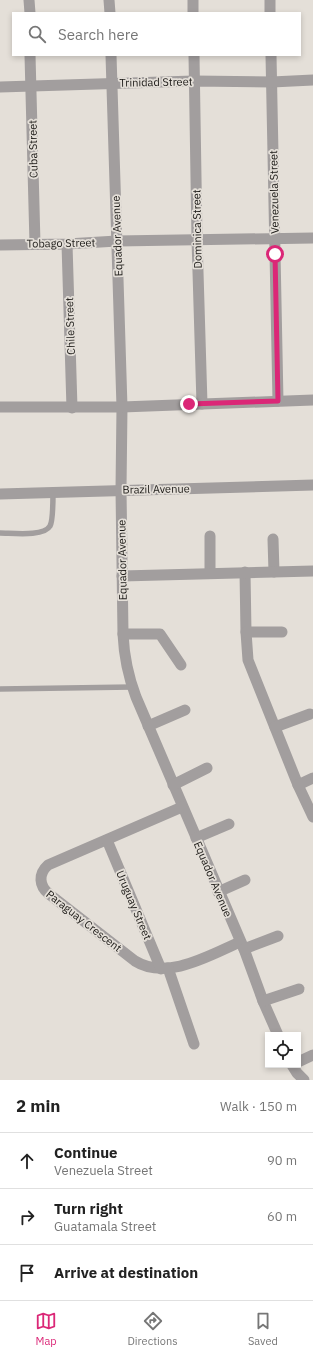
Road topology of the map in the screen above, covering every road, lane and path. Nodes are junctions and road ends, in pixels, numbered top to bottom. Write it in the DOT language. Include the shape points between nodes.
graph roads {
  1 [pos="29,0"];
  2 [pos="110,0"];
  3 [pos="192,0"];
  4 [pos="270,0"];
  5 [pos="30,12"];
  6 [pos="110,12"];
  7 [pos="193,12"];
  8 [pos="270,12"];
  9 [pos="30,56"];
  10 [pos="111,56"];
  11 [pos="194,56"];
  12 [pos="272,56"];
  13 [pos="313,80"];
  14 [pos="194,81"];
  15 [pos="272,82"];
  16 [pos="111,83"];
  17 [pos="31,86"];
  18 [pos="0,87"];
  19 [pos="313,238"];
  20 [pos="197,239"];
  21 [pos="274,239"];
  22 [pos="117,241"];
  23 [pos="35,244"];
  24 [pos="68,244"];
  25 [pos="0,245"];
  26 [pos="313,400"];
  27 [pos="278,401"];
  28 [pos="202,404"];
  29 [pos="0,407"];
  30 [pos="72,408"];
  31 [pos="122,408"];
  32 [pos="313,485"];
  33 [pos="121,489"];
  34 [pos="54,492"];
  35 [pos="0,494"];
  36 [pos="0,533"];
  37 [pos="210,536"];
  38 [pos="273,539"];
  39 [pos="313,570"];
  40 [pos="245,572"];
  41 [pos="274,572"];
  42 [pos="210,573"];
  43 [pos="122,576"];
  44 [pos="246,632"];
  45 [pos="282,632"];
  46 [pos="123,634"];
  47 [pos="181,665"];
  48 [pos="132,687"];
  49 [pos="0,689"];
  50 [pos="185,710"];
  51 [pos="310,714"];
  52 [pos="148,726"];
  53 [pos="275,727"];
  54 [pos="207,768"];
  55 [pos="313,778"];
  56 [pos="173,785"];
  57 [pos="298,785"];
  58 [pos="182,807"];
  59 [pos="313,817"];
  60 [pos="229,824"];
  61 [pos="196,838"];
  62 [pos="107,840"];
  63 [pos="245,880"];
  64 [pos="218,892"];
  65 [pos="278,936"];
  66 [pos="242,946"];
  67 [pos="165,968"];
  68 [pos="299,989"];
  69 [pos="264,1001"];
  70 [pos="277,1032"];
  71 [pos="194,1044"];
  72 [pos="313,1055"];
  73 [pos="301,1061"];
  74 [pos="294,1068"];
  75 [pos="304,1080"];
  1 -- 5 [label="street"];
  2 -- 6 [label="street"];
  3 -- 7 [label="street"];
  4 -- 8 [label="street"];
  9 -- 17 [label="street, Cuba Street"];
  10 -- 16 [label="street, Equador Avenue"];
  11 -- 14 [label="street, Dominica Street"];
  12 -- 15 [label="street, Venezuela Street"];
  13 -- 15 [label="street, Trinidad Street"];
  14 -- 15 [label="street, Trinidad Street"];
  14 -- 16 [label="street, Trinidad Street"];
  14 -- 20 [label="street, Dominica Street"];
  15 -- 21 [label="street, Venezuela Street"];
  16 -- 17 [label="street, Trinidad Street"];
  16 -- 22 [label="street, Equador Avenue"];
  17 -- 18 [label="street, Trinidad Street"];
  17 -- 23 [label="street, Cuba Street"];
  19 -- 21 [label="street, Tobago Street"];
  20 -- 21 [label="street, Tobago Street"];
  20 -- 22 [label="street, Tobago Street"];
  20 -- 28 [label="street, Dominica Street"];
  21 -- 27 [label="street, Venezuela Street"];
  22 -- 24 [label="street, Tobago Street"];
  22 -- 31 [label="street, Equador Avenue"];
  23 -- 24 [label="street, Tobago Street"];
  23 -- 25 [label="street, Tobago Street"];
  24 -- 30 [label="street, Chile Street"];
  26 -- 27 [label="street"];
  27 -- 28 [label="street"];
  28 -- 31 [label="street"];
  29 -- 30 [label="street"];
  30 -- 31 [label="street"];
  31 -- 33 [label="street, Equador Avenue"];
  32 -- 33 [label="street, Brazil Avenue"];
  33 -- 34 [label="street, Brazil Avenue"];
  33 -- 43 [label="street, Equador Avenue"];
  34 -- 35 [label="street, Brazil Avenue"];
  34 -- 36 [label="lane" via="51,525 46,530 39,533"];
  37 -- 42 [label="street"];
  38 -- 41 [label="street"];
  39 -- 41 [label="street"];
  40 -- 41 [label="street"];
  40 -- 42 [label="street"];
  40 -- 44 [label="street"];
  42 -- 43 [label="street"];
  43 -- 46 [label="street, Equador Avenue"];
  44 -- 45 [label="street"];
  44 -- 53 [label="street" via="249,665"];
  46 -- 47 [label="street" via="160,634"];
  46 -- 48 [label="street, Equador Avenue" via="124,658"];
  48 -- 49 [label="lane"];
  48 -- 52 [label="street, Equador Avenue"];
  50 -- 52 [label="street"];
  51 -- 53 [label="street"];
  52 -- 56 [label="street, Equador Avenue"];
  53 -- 57 [label="street"];
  54 -- 56 [label="street"];
  55 -- 57 [label="street"];
  56 -- 58 [label="street, Equador Avenue"];
  57 -- 59 [label="street"];
  58 -- 61 [label="street, Equador Avenue"];
  58 -- 62 [label="street, Paraguay Crescent"];
  60 -- 61 [label="street"];
  61 -- 64 [label="street, Equador Avenue"];
  62 -- 67 [label="street, Uruguay Street"];
  62 -- 67 [label="street, Paraguay Crescent" via="48,865 40,877 42,887 135,961 143,966"];
  63 -- 64 [label="street"];
  64 -- 66 [label="street, Equador Avenue"];
  65 -- 66 [label="street, Paraguay Crescent"];
  66 -- 67 [label="street, Paraguay Crescent" via="186,965"];
  66 -- 69 [label="street, Equador Avenue"];
  67 -- 71 [label="street, Uruguay Street"];
  68 -- 69 [label="street"];
  69 -- 70 [label="street, Equador Avenue"];
  72 -- 73 [label="street"];
  74 -- 75 [label="street"];
}
